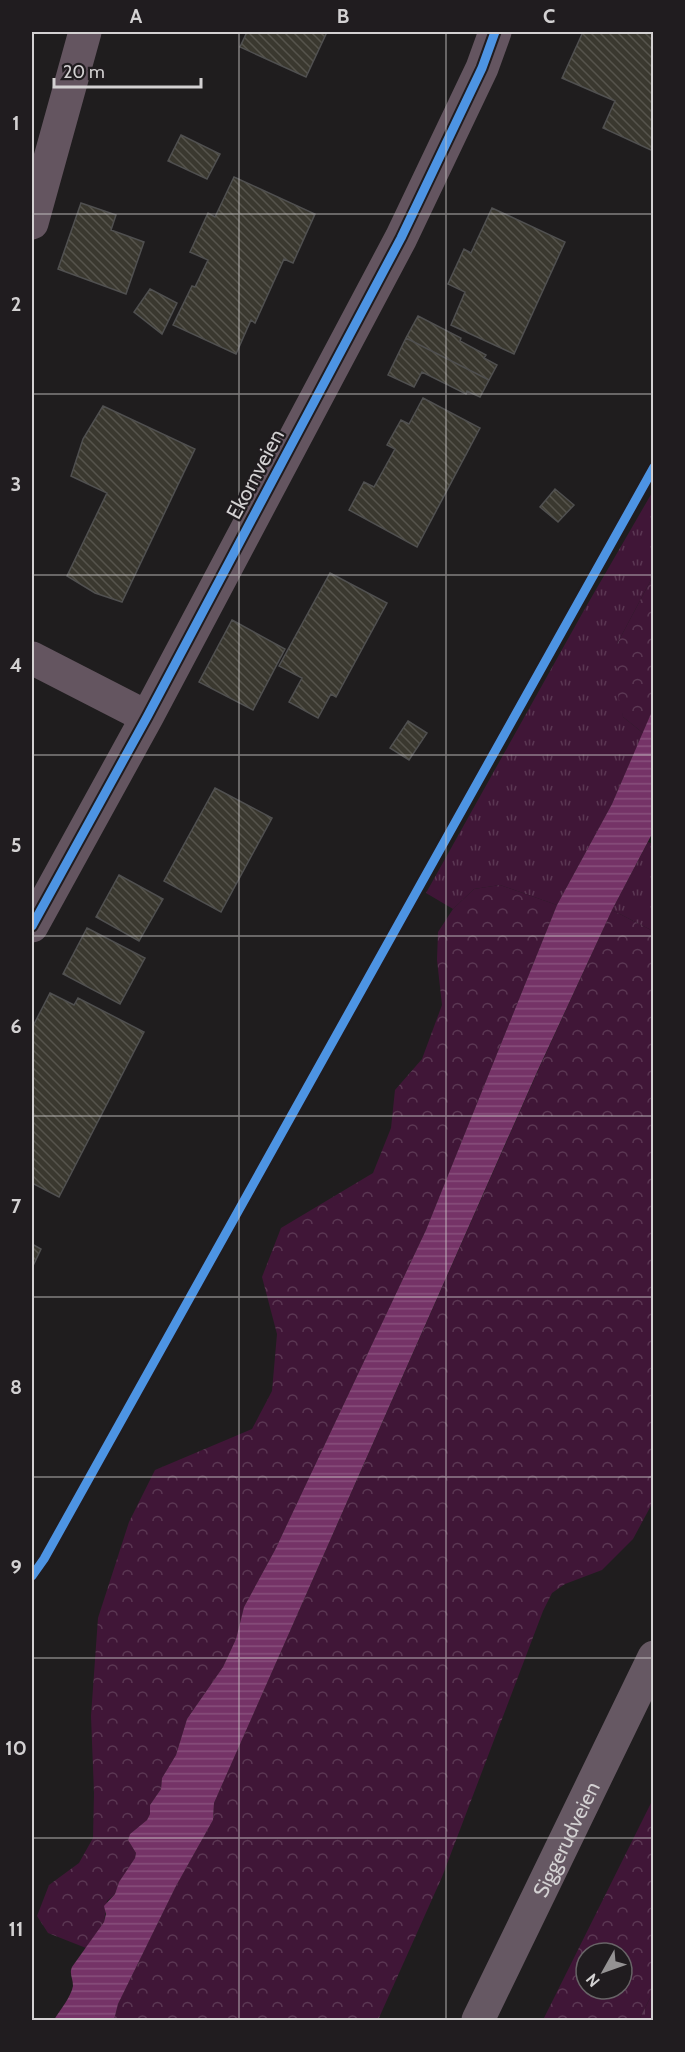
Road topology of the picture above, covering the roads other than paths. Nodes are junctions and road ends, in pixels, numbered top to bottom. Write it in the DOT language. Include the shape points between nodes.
graph roads {
  1 [pos="85,32"];
  2 [pos="495,32"];
  3 [pos="32,223"];
  4 [pos="32,658"];
  5 [pos="147,717"];
  6 [pos="32,926"];
  7 [pos="654,1658"];
  8 [pos="478,2020"];
  1 -- 3 [label="street"];
  2 -- 5 [label="street, Ekornveien" via="482,68 401,238"];
  4 -- 5 [label="street"];
  5 -- 6 [label="street, Ekornveien"];
  7 -- 8 [label="main road, Siggerudveien"];
}
